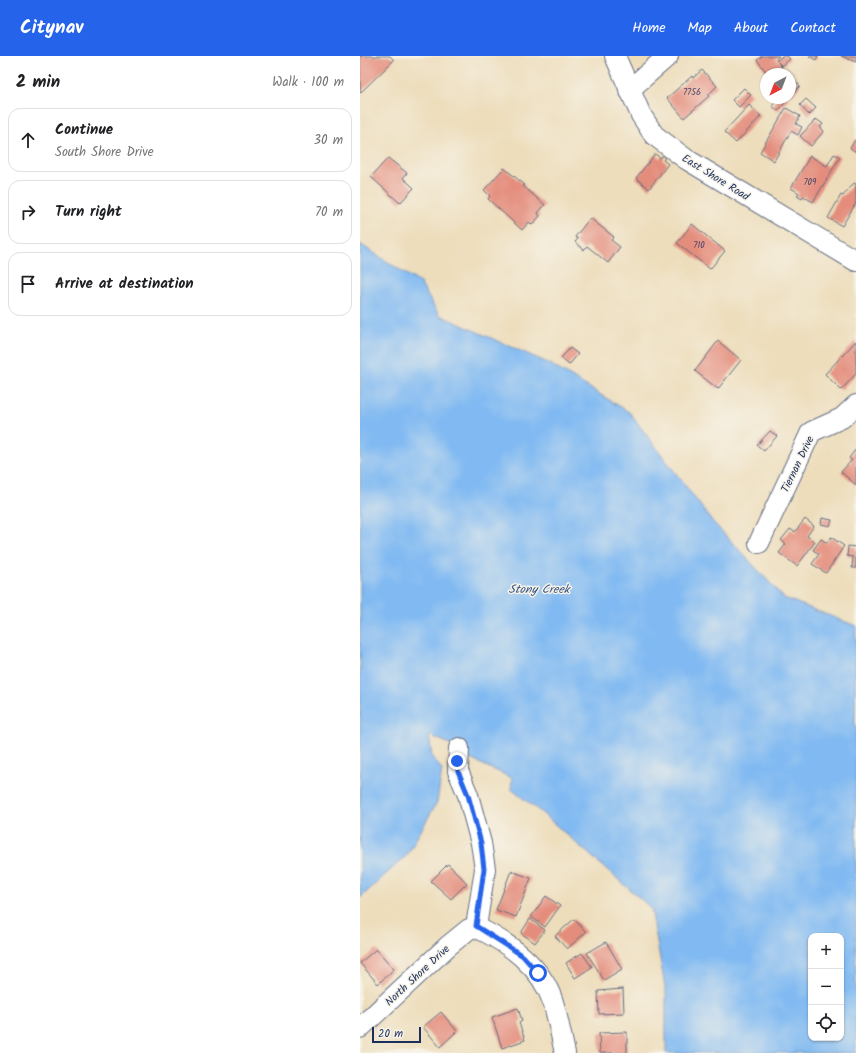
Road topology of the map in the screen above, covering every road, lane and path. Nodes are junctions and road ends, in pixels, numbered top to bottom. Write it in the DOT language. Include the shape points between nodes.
graph roads {
  1 [pos="614,56"];
  2 [pos="668,56"];
  3 [pos="629,90"];
  4 [pos="856,261"];
  5 [pos="856,405"];
  6 [pos="759,543"];
  7 [pos="459,748"];
  8 [pos="476,926"];
  9 [pos="360,1028"];
  10 [pos="565,1053"];
  1 -- 3 [label="street, East Shore Road"];
  2 -- 3 [label="street"];
  3 -- 4 [label="street, East Shore Road" via="654,134 686,159"];
  5 -- 6 [label="street, Tiernan Drive" via="842,418 811,432"];
  7 -- 8 [label="street" via="458,771 468,795 481,843 484,869"];
  8 -- 9 [label="street, North Shore Drive" via="448,946"];
  8 -- 10 [label="street" via="523,956 538,973 553,1002"];
}
